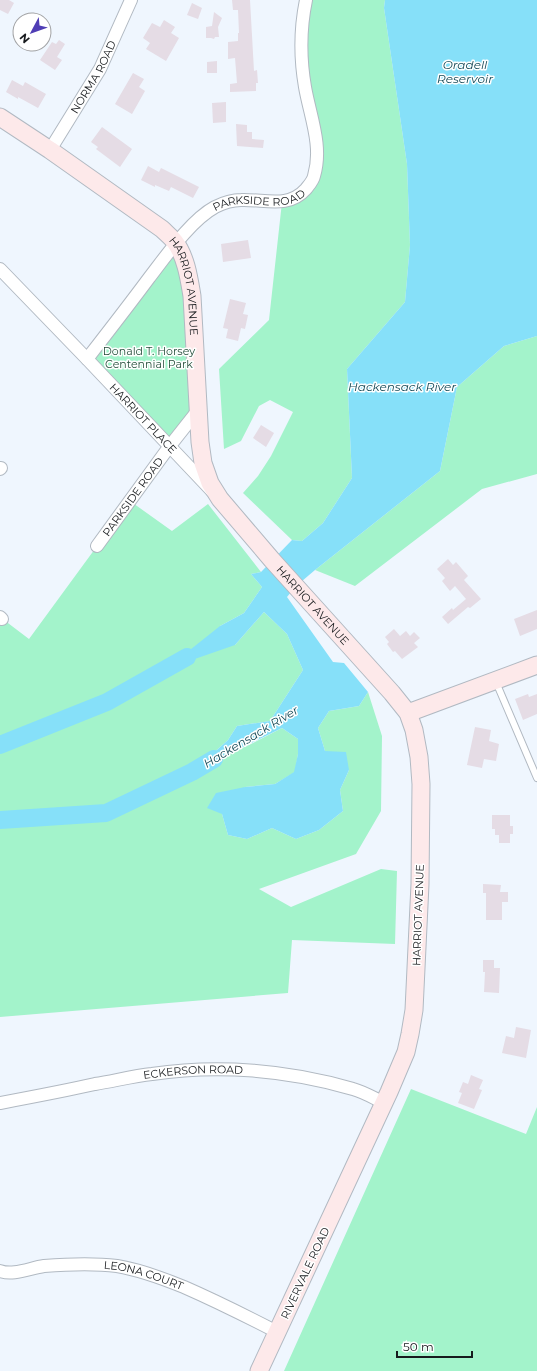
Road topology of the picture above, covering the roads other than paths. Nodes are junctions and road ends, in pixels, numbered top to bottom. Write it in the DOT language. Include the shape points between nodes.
graph roads {
  1 [pos="130,0"];
  2 [pos="306,0"];
  3 [pos="0,118"];
  4 [pos="50,150"];
  5 [pos="176,243"];
  6 [pos="0,269"];
  7 [pos="88,359"];
  8 [pos="199,410"];
  9 [pos="169,447"];
  10 [pos="220,500"];
  11 [pos="97,546"];
  12 [pos="537,665"];
  13 [pos="495,680"];
  14 [pos="408,713"];
  15 [pos="537,778"];
  16 [pos="0,1103"];
  17 [pos="384,1103"];
  18 [pos="350,1175"];
  19 [pos="0,1270"];
  20 [pos="277,1332"];
  21 [pos="259,1371"];
  1 -- 4 [label="street, NORMA ROAD" via="100,69"];
  2 -- 5 [label="street, PARKSIDE ROAD" via="301,39 305,87 318,156 314,178 294,199 282,202 226,202 201,216"];
  3 -- 4 [label="street, HARRIOT AVENUE"];
  4 -- 5 [label="street, HARRIOT AVENUE" via="162,229"];
  5 -- 7 [label="street, PARKSIDE ROAD"];
  5 -- 8 [label="street, HARRIOT AVENUE" via="189,275 192,296"];
  6 -- 7 [label="street, HARRIOT PLACE"];
  7 -- 9 [label="street, HARRIOT PLACE"];
  8 -- 9 [label="street, PARKSIDE ROAD"];
  8 -- 10 [label="street, HARRIOT AVENUE" via="203,463"];
  9 -- 10 [label="street, HARRIOT PLACE"];
  9 -- 11 [label="street, PARKSIDE ROAD"];
  10 -- 14 [label="street, HARRIOT AVENUE"];
  12 -- 13 [label="street"];
  13 -- 14 [label="street"];
  13 -- 15 [label="lane"];
  14 -- 17 [label="street, HARRIOT AVENUE" via="414,730 421,784 415,996 406,1052"];
  16 -- 17 [label="street, ECKERSON ROAD" via="153,1073 221,1069 275,1073 322,1081 355,1089"];
  17 -- 18 [label="street, HARRIOT AVENUE"];
  18 -- 20 [label="street, RIVERVALE ROAD"];
  19 -- 20 [label="street, LEONA COURT" via="7,1273 43,1266 92,1264 142,1271 207,1297"];
  20 -- 21 [label="street, RIVERVALE ROAD"];
}
